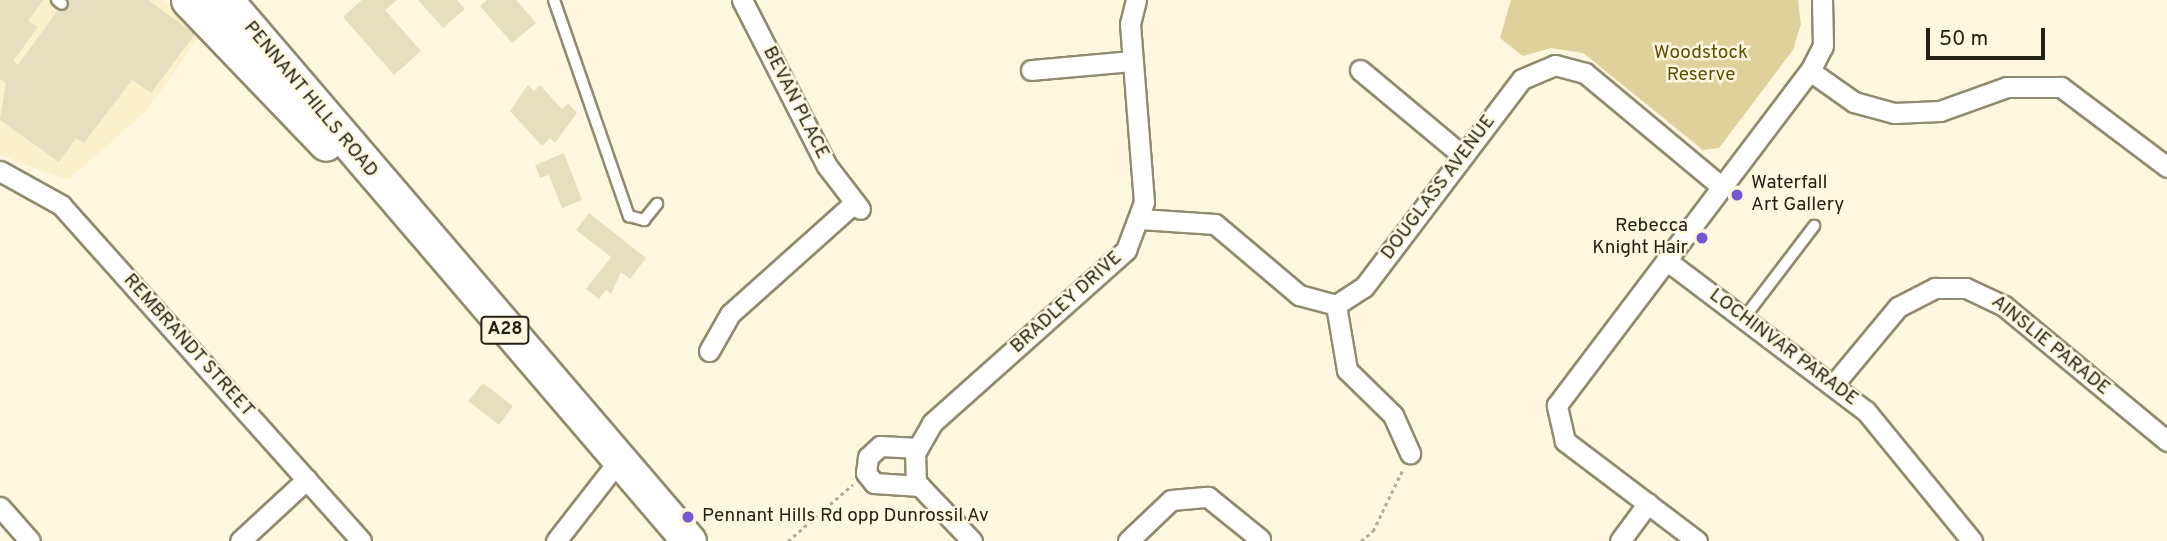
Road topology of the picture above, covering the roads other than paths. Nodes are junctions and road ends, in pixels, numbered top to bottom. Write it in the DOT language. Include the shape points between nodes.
graph roads {
  1 [pos="188,0"];
  2 [pos="226,0"];
  3 [pos="554,0"];
  4 [pos="742,0"];
  5 [pos="1136,0"];
  6 [pos="1822,0"];
  7 [pos="1131,61"];
  8 [pos="1360,69"];
  9 [pos="1031,70"];
  10 [pos="1810,71"];
  11 [pos="1462,155"];
  12 [pos="2167,167"];
  13 [pos="0,171"];
  14 [pos="1722,187"];
  15 [pos="392,201"];
  16 [pos="657,204"];
  17 [pos="1140,219"];
  18 [pos="1814,226"];
  19 [pos="1667,260"];
  20 [pos="1336,305"];
  21 [pos="1744,318"];
  22 [pos="709,351"];
  23 [pos="1834,384"];
  24 [pos="2167,441"];
  25 [pos="918,448"];
  26 [pos="1410,453"];
  27 [pos="619,460"];
  28 [pos="307,479"];
  29 [pos="920,486"];
  30 [pos="1648,503"];
  31 [pos="0,507"];
  32 [pos="1260,539"];
  33 [pos="30,541"];
  34 [pos="240,541"];
  35 [pos="361,541"];
  36 [pos="556,541"];
  37 [pos="689,541"];
  38 [pos="972,541"];
  39 [pos="1128,541"];
  40 [pos="1620,541"];
  41 [pos="1697,541"];
  42 [pos="1972,541"];
  1 -- 15 [label="highway, PENNANT HILLS ROAD / A28" via="314,134"];
  2 -- 15 [label="highway, PENNANT HILLS ROAD / A28" via="329,117"];
  3 -- 16 [label="lane" via="629,216 644,220"];
  4 -- 22 [label="street, BEVAN PLACE" via="857,207 730,314"];
  5 -- 7 [label="street, BRADLEY DRIVE"];
  6 -- 10 [label="street" via="1823,46"];
  7 -- 9 [label="street"];
  7 -- 17 [label="street, BRADLEY DRIVE"];
  8 -- 11 [label="street"];
  10 -- 12 [label="street" via="1854,102 1894,113 1940,111 2007,87 2061,87"];
  10 -- 14 [label="street"];
  11 -- 14 [label="street, DOUGLASS AVENUE" via="1522,79 1564,66 1585,73"];
  11 -- 20 [label="street, DOUGLASS AVENUE" via="1364,287"];
  13 -- 28 [label="street, REMBRANDT STREET" via="61,205"];
  14 -- 19 [label="street"];
  15 -- 27 [label="highway, PENNANT HILLS ROAD / A28"];
  17 -- 20 [label="street" via="1215,224 1299,295"];
  17 -- 25 [label="street, BRADLEY DRIVE" via="1126,250 932,423"];
  18 -- 21 [label="lane"];
  19 -- 21 [label="street, LOCHINVAR PARADE"];
  19 -- 30 [label="street" via="1561,394 1555,416 1565,441"];
  20 -- 26 [label="street" via="1347,370 1393,415"];
  21 -- 23 [label="street, LOCHINVAR PARADE"];
  23 -- 24 [label="street, AINSLIE PARADE" via="1906,301 1936,288 1966,288 2004,306"];
  23 -- 42 [label="street, LOCHINVAR PARADE" via="1873,419"];
  25 -- 29 [label="street"];
  25 -- 29 [label="street" via="880,446 868,457 866,473 874,484"];
  27 -- 36 [label="street"];
  27 -- 37 [label="highway, PENNANT HILLS ROAD / A28"];
  28 -- 34 [label="street"];
  28 -- 35 [label="street, REMBRANDT STREET"];
  29 -- 38 [label="street"];
  30 -- 40 [label="street"];
  30 -- 41 [label="street"];
  31 -- 33 [label="street"];
  32 -- 39 [label="street" via="1208,497 1171,500"];
}
